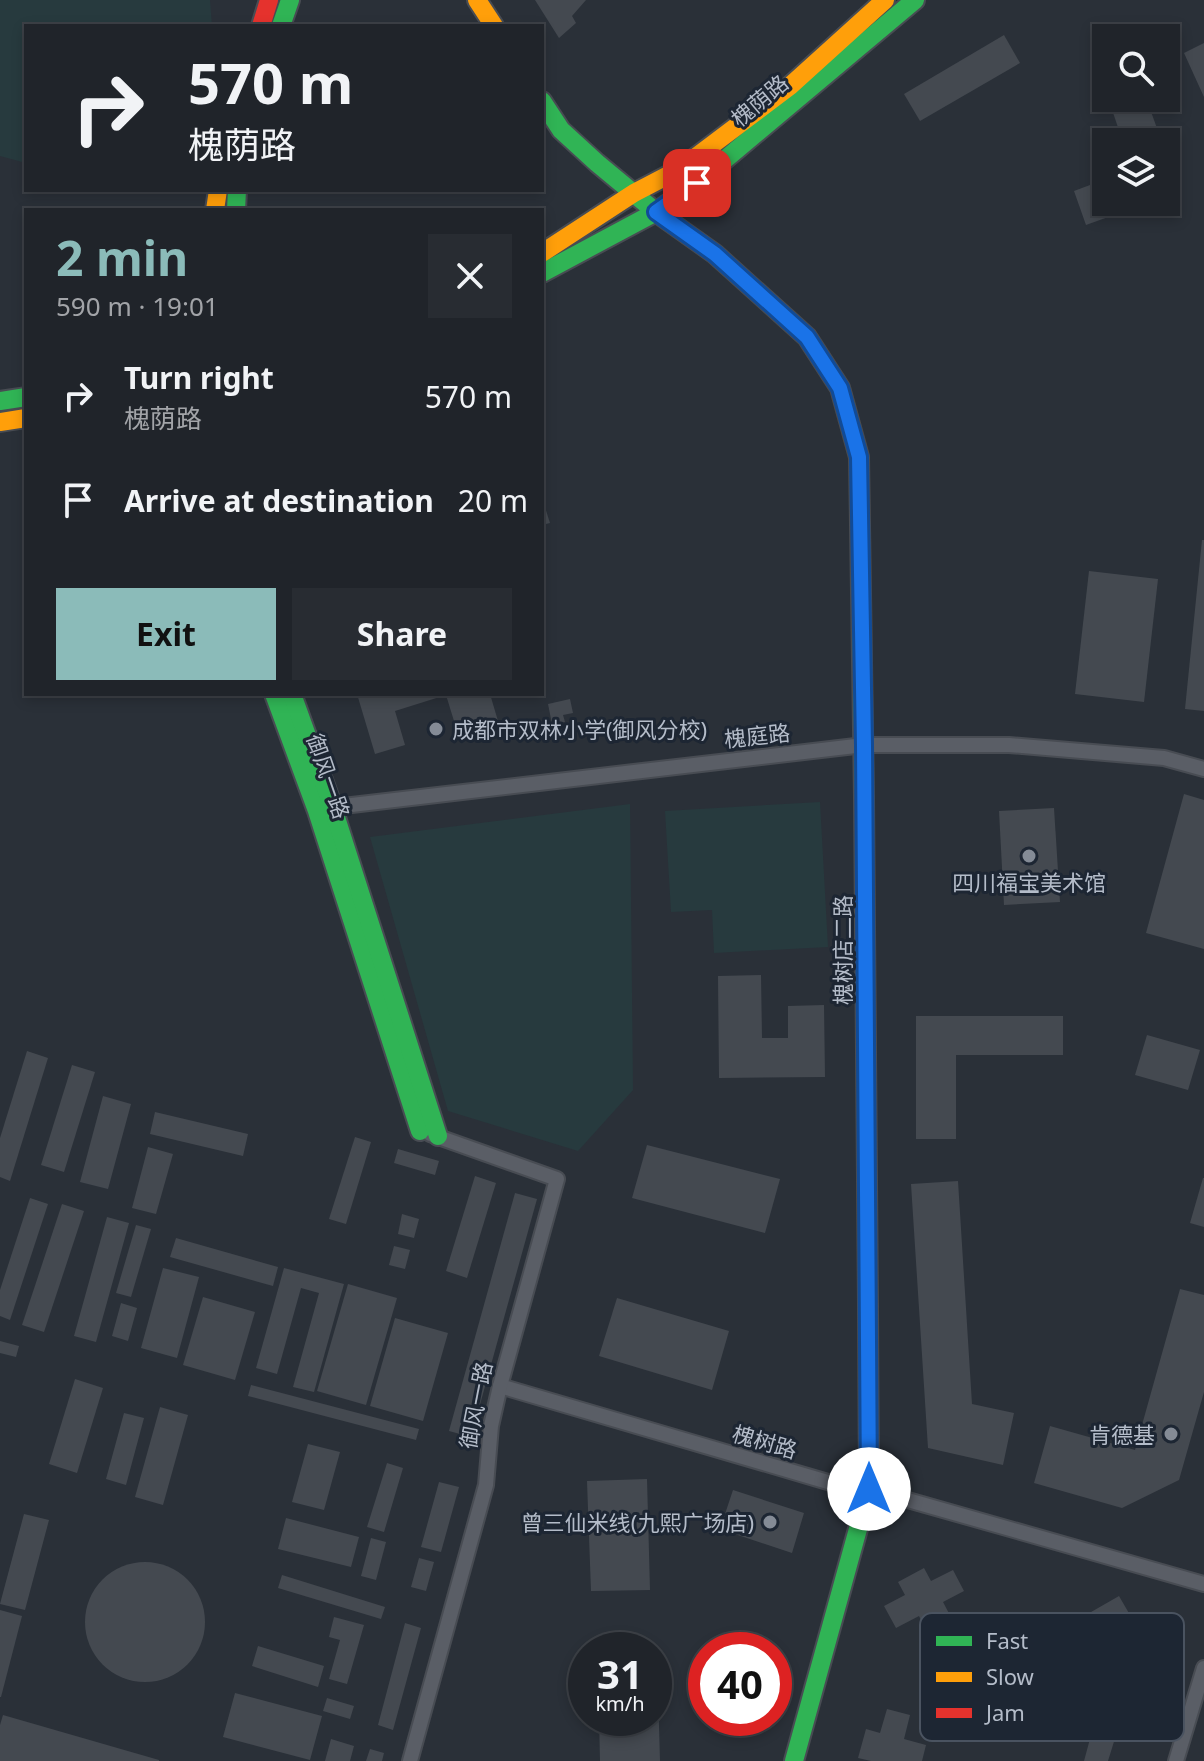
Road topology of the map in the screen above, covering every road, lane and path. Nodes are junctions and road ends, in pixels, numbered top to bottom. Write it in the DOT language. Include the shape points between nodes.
graph roads {
  1 [pos="269,0"];
  2 [pos="290,0"];
  3 [pos="477,0"];
  4 [pos="885,0"];
  5 [pos="915,0"];
  6 [pos="262,24"];
  7 [pos="282,24"];
  8 [pos="493,24"];
  9 [pos="544,104"];
  10 [pos="634,193"];
  11 [pos="656,212"];
  12 [pos="544,252"];
  13 [pos="544,272"];
  14 [pos="24,397"];
  15 [pos="0,401"];
  16 [pos="24,418"];
  17 [pos="0,422"];
  18 [pos="275,696"];
  19 [pos="293,696"];
  20 [pos="864,745"];
  21 [pos="1204,769"];
  22 [pos="324,808"];
  23 [pos="420,1131"];
  24 [pos="438,1136"];
  25 [pos="500,1386"];
  26 [pos="869,1489"];
  27 [pos="1204,1584"];
  28 [pos="1204,1668"];
  29 [pos="1184,1734"];
  30 [pos="1182,1741"];
  31 [pos="410,1761"];
  32 [pos="794,1761"];
  33 [pos="1176,1761"];
  1 -- 6 [label="main road"];
  2 -- 7 [label="main road"];
  3 -- 8 [label="main road"];
  4 -- 10 [label="main road, 槐荫路" via="790,86 680,169"];
  5 -- 11 [label="main road, 槐荫路"];
  9 -- 10 [label="main road, 槐树店二路" via="561,130"];
  10 -- 11 [label="main road, 槐树店二路"];
  10 -- 12 [label="main road, 槐荫路"];
  11 -- 13 [label="main road, 槐荫路"];
  11 -- 20 [label="main road, 槐树店二路" via="715,254 807,337 840,388 859,457"];
  14 -- 15 [label="main road"];
  16 -- 17 [label="main road"];
  18 -- 22 [label="main road, 御风一路"];
  19 -- 22 [label="main road, 御风一路"];
  20 -- 21 [label="street, 槐庭路" via="1009,745 1164,758"];
  20 -- 22 [label="street, 槐庭路"];
  20 -- 26 [label="main road, 槐树店二路"];
  22 -- 23 [label="main road, 御风一路"];
  22 -- 24 [label="main road, 御风一路"];
  23 -- 24 [label="street, 御风一路"];
  24 -- 25 [label="street, 御风一路" via="557,1179"];
  25 -- 26 [label="street, 槐树路" via="838,1485"];
  25 -- 31 [label="street, 御风一路" via="486,1485"];
  26 -- 27 [label="street, 槐树路"];
  26 -- 32 [label="main road, 槐树店二路"];
  28 -- 29 [label="street"];
  30 -- 33 [label="street"];
}
